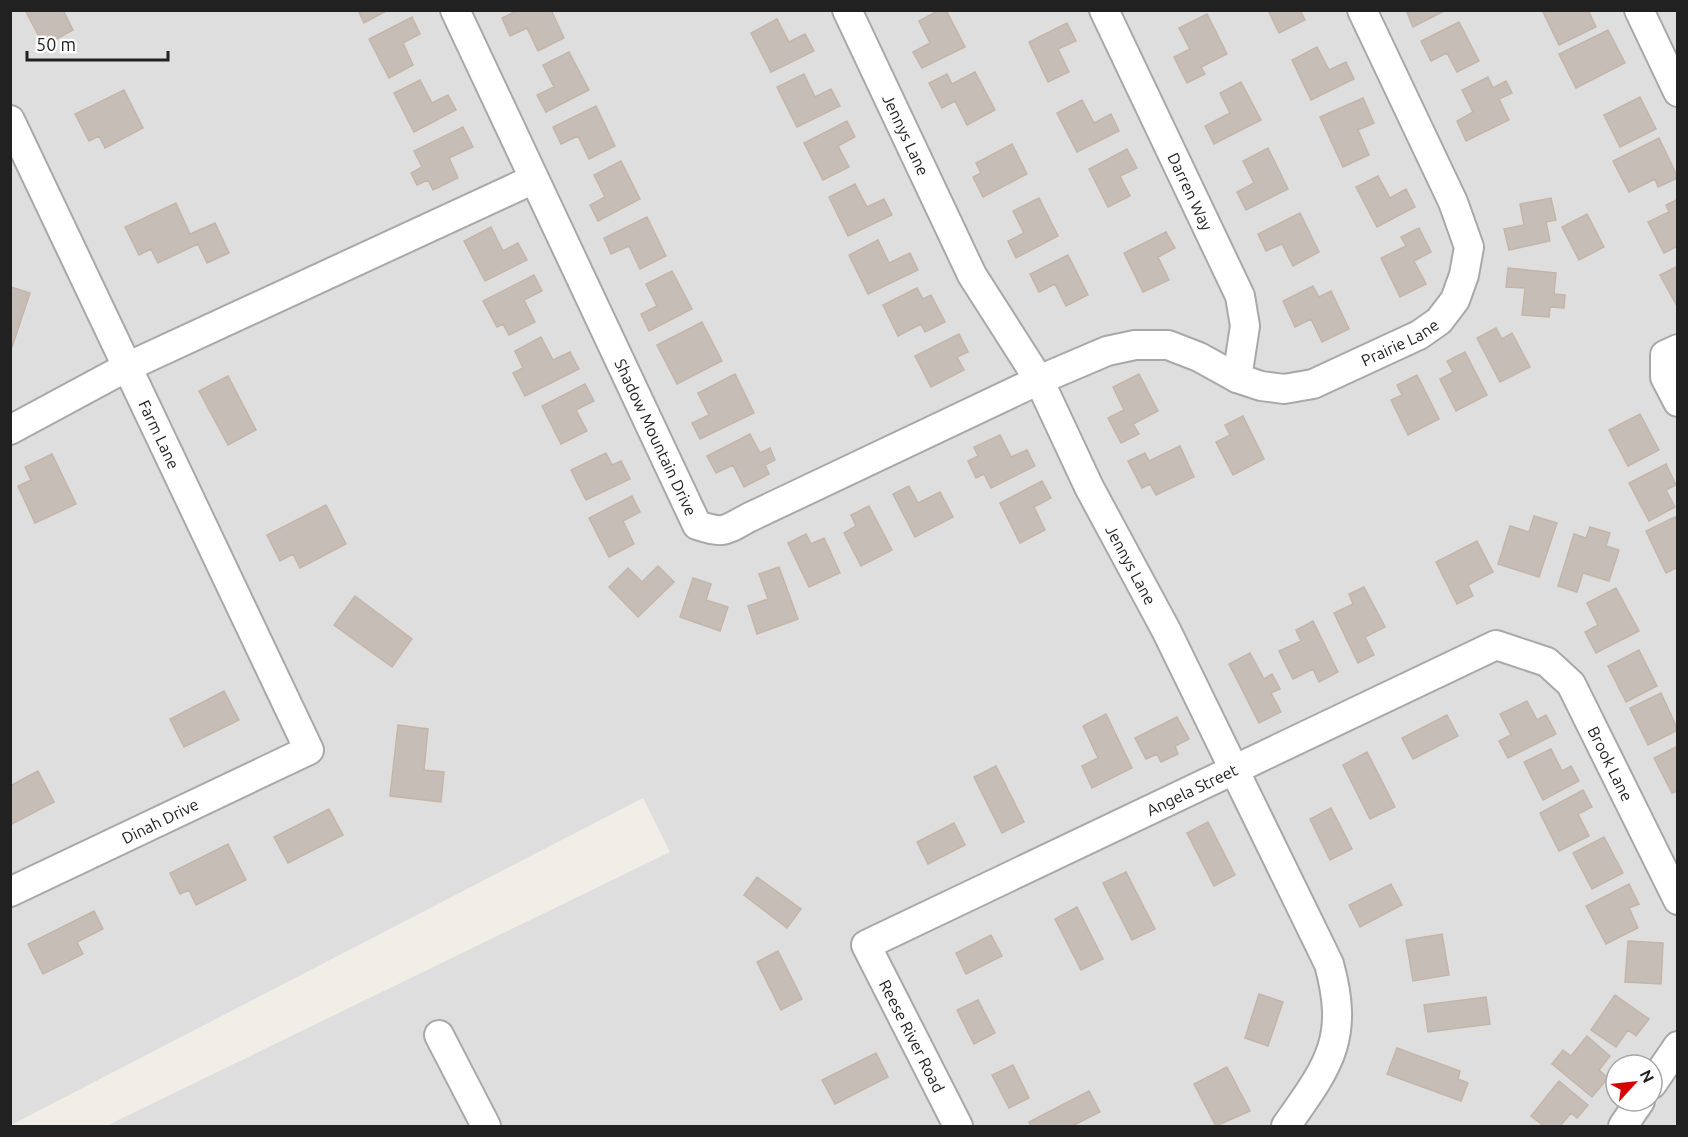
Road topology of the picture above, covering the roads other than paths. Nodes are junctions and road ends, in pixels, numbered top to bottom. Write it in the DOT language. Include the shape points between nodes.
graph roads {
  1 [pos="455,10"];
  2 [pos="847,10"];
  3 [pos="1104,10"];
  4 [pos="1362,10"];
  5 [pos="1639,10"];
  6 [pos="1677,92"];
  7 [pos="10,120"];
  8 [pos="534,179"];
  9 [pos="1677,349"];
  10 [pos="127,367"];
  11 [pos="1237,378"];
  12 [pos="1039,380"];
  13 [pos="1677,402"];
  14 [pos="10,430"];
  15 [pos="1518,652"];
  16 [pos="309,750"];
  17 [pos="1233,769"];
  18 [pos="10,892"];
  19 [pos="1677,900"];
  20 [pos="866,945"];
  21 [pos="439,1035"];
  22 [pos="1677,1046"];
  23 [pos="1664,1079"];
  24 [pos="1632,1113"];
  25 [pos="486,1126"];
  26 [pos="958,1126"];
  27 [pos="1286,1126"];
  28 [pos="1623,1126"];
  1 -- 8 [label="street, Shadow Mountain Drive"];
  2 -- 12 [label="street, Jennys Lane" via="972,275"];
  3 -- 11 [label="street, Darren Way" via="1240,296 1245,326"];
  4 -- 11 [label="street, Prairie Lane" via="1452,202 1469,247 1464,275 1455,300 1439,321 1312,384 1284,389"];
  5 -- 6 [label="street"];
  7 -- 10 [label="street, Farm Lane"];
  8 -- 10 [label="street"];
  8 -- 12 [label="street, Shadow Mountain Drive" via="697,525 717,532 727,530"];
  9 -- 13 [label="street" via="1665,356 1665,377"];
  10 -- 14 [label="street"];
  10 -- 16 [label="street, Farm Lane"];
  11 -- 12 [label="street, Prairie Lane" via="1168,345 1135,345 1107,351"];
  12 -- 17 [label="street, Jennys Lane" via="1089,487 1166,630"];
  15 -- 17 [label="street, Angela Street" via="1496,645"];
  15 -- 19 [label="street, Brook Lane" via="1547,662 1571,684"];
  16 -- 18 [label="street, Dinah Drive"];
  17 -- 20 [label="street, Angela Street"];
  17 -- 27 [label="street, Jennys Lane" via="1329,964 1336,989 1335,1043 1321,1077"];
  20 -- 26 [label="street, Reese River Road"];
  21 -- 25 [label="street"];
  22 -- 23 [label="street"];
  24 -- 28 [label="street"];
}
